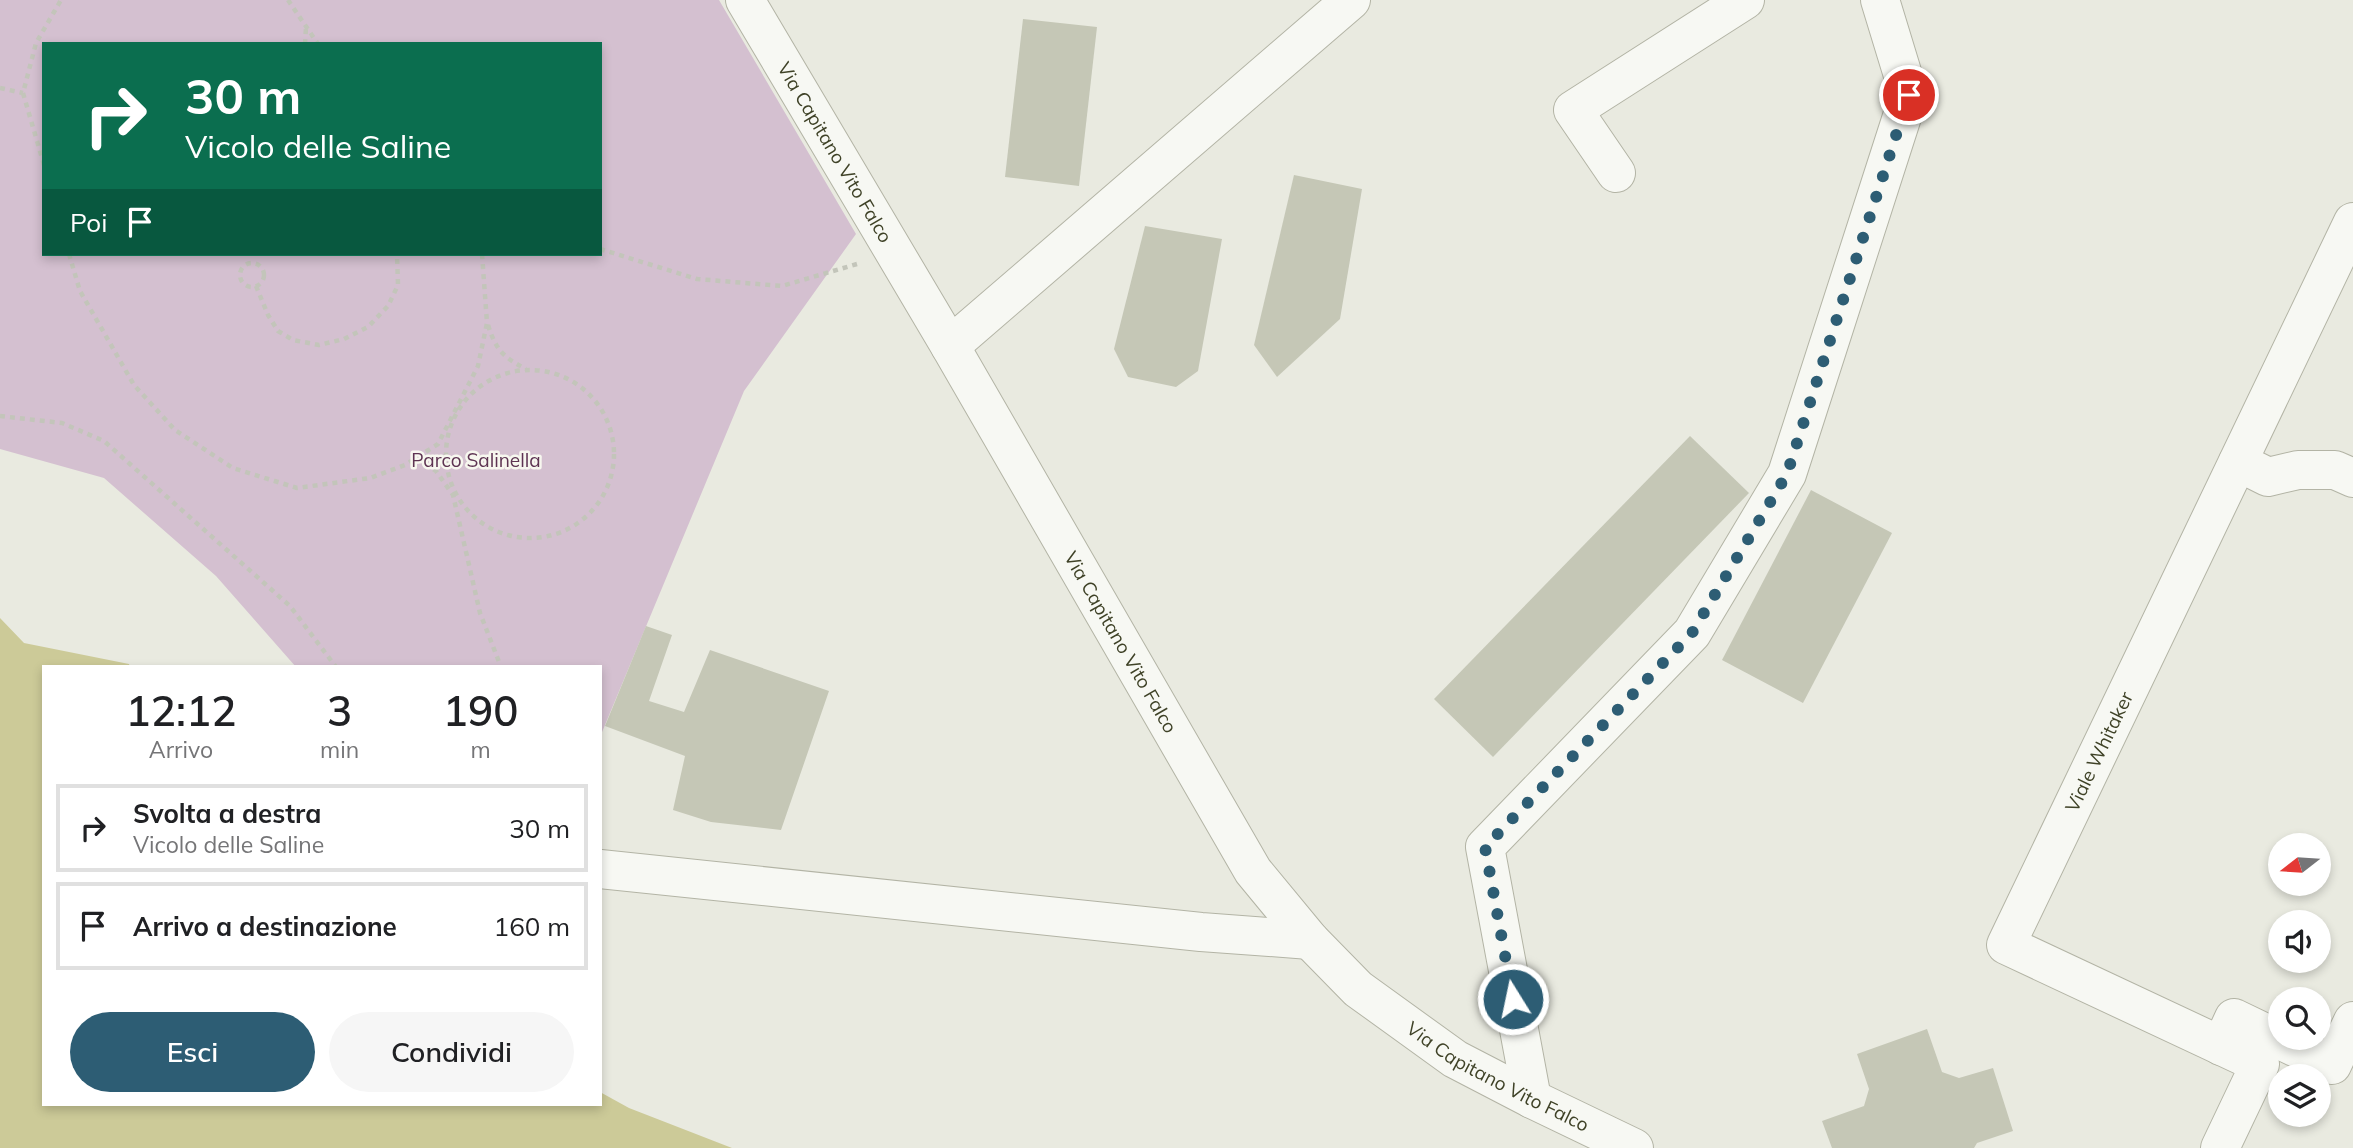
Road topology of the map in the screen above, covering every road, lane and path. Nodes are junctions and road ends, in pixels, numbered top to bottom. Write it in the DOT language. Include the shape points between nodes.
graph roads {
  1 [pos="61,0"];
  2 [pos="745,0"];
  3 [pos="1352,0"];
  4 [pos="1745,0"];
  5 [pos="1880,0"];
  6 [pos="290,1"];
  7 [pos="306,25"];
  8 [pos="305,42"];
  9 [pos="317,42"];
  10 [pos="0,88"];
  11 [pos="23,93"];
  12 [pos="42,158"];
  13 [pos="1616,173"];
  14 [pos="2353,222"];
  15 [pos="602,249"];
  16 [pos="894,251"];
  17 [pos="70,256"];
  18 [pos="397,256"];
  19 [pos="482,256"];
  20 [pos="256,286"];
  21 [pos="488,323"];
  22 [pos="950,346"];
  23 [pos="526,369"];
  24 [pos="457,409"];
  25 [pos="0,416"];
  26 [pos="417,458"];
  27 [pos="2238,462"];
  28 [pos="2353,478"];
  29 [pos="453,495"];
  30 [pos="334,665"];
  31 [pos="500,665"];
  32 [pos="602,869"];
  33 [pos="1310,940"];
  34 [pos="2353,1021"];
  35 [pos="2221,1046"];
  36 [pos="1532,1099"];
  37 [pos="1634,1148"];
  38 [pos="2220,1148"];
  1 -- 11 [label="path" via="36,43"];
  2 -- 16 [label="street, Via Capitano Vito Falco"];
  3 -- 22 [label="street"];
  4 -- 13 [label="street" via="1573,110"];
  5 -- 36 [label="street" via="1909,95 1787,474 1692,633 1485,847"];
  6 -- 7 [label="path"];
  7 -- 8 [label="path"];
  7 -- 9 [label="path"];
  10 -- 11 [label="path"];
  11 -- 12 [label="path"];
  14 -- 27 [label="street, Viale Whitaker"];
  15 -- 16 [label="path" via="696,279 782,286"];
  16 -- 22 [label="street, Via Capitano Vito Falco"];
  17 -- 26 [label="path" via="80,291 134,385 175,430 233,468 297,488 370,478"];
  18 -- 20 [label="path" via="398,285 388,306 368,327 319,345 293,340 278,331"];
  19 -- 21 [label="path"];
  20 -- 20 [label="path" via="241,280 248,265 258,265 263,271"];
  21 -- 23 [label="path" via="494,344 507,359"];
  21 -- 24 [label="path" via="478,366"];
  22 -- 33 [label="street, Via Capitano Vito Falco" via="1254,871"];
  23 -- 24 [label="path" via="499,375 475,389"];
  23 -- 29 [label="path" via="554,373 579,385 599,404 611,429 615,456 610,484 596,508 575,527 550,537 522,539 495,532"];
  24 -- 26 [label="path" via="438,444"];
  24 -- 29 [label="path" via="447,437 446,466"];
  25 -- 30 [label="path" via="62,423 104,441 290,606"];
  26 -- 29 [label="path" via="436,471"];
  27 -- 28 [label="street" via="2268,477 2298,470 2335,470"];
  27 -- 35 [label="street, Viale Whitaker" via="2006,945"];
  29 -- 31 [label="path" via="480,613"];
  32 -- 33 [label="street"];
  33 -- 36 [label="street, Via Capitano Vito Falco" via="1358,989 1455,1059"];
  34 -- 35 [label="street" via="2332,1065 2234,1018"];
  35 -- 38 [label="street, Viale Whitaker" via="2260,1064"];
  36 -- 37 [label="street, Via Capitano Vito Falco"];
}
